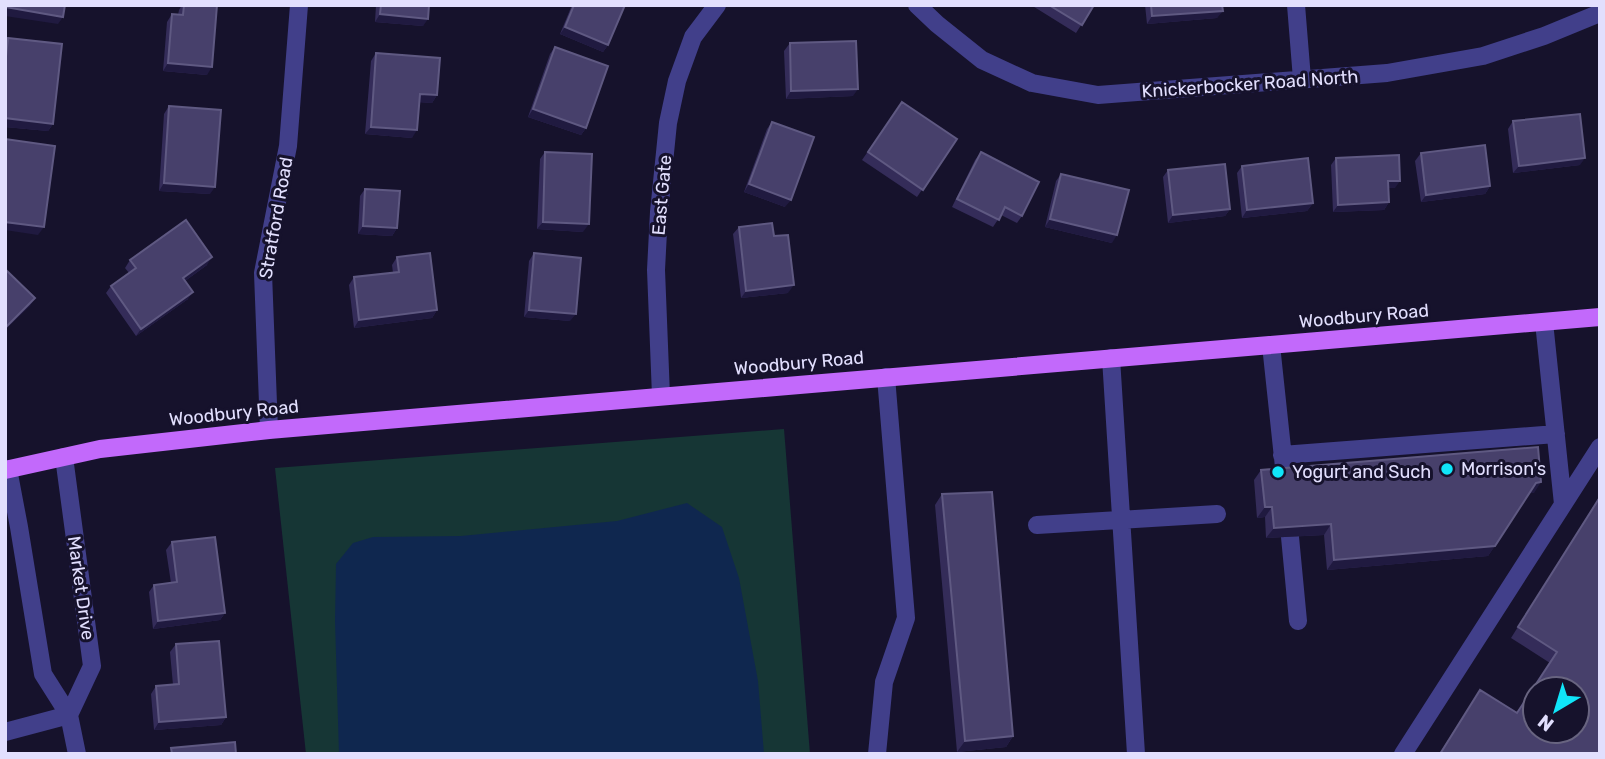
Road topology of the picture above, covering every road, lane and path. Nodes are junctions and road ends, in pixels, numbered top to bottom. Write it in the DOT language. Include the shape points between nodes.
graph roads {
  1 [pos="299,5"];
  2 [pos="716,5"];
  3 [pos="917,5"];
  4 [pos="1296,5"];
  5 [pos="1600,13"];
  6 [pos="1302,79"];
  7 [pos="1600,317"];
  8 [pos="1544,322"];
  9 [pos="1271,345"];
  10 [pos="1111,358"];
  11 [pos="886,377"];
  12 [pos="661,396"];
  13 [pos="268,430"];
  14 [pos="1556,434"];
  15 [pos="1600,447"];
  16 [pos="1282,455"];
  17 [pos="64,457"];
  18 [pos="6,470"];
  19 [pos="1284,478"];
  20 [pos="1563,504"];
  21 [pos="1217,514"];
  22 [pos="1121,520"];
  23 [pos="1037,525"];
  24 [pos="1290,537"];
  25 [pos="1298,621"];
  26 [pos="69,715"];
  27 [pos="5,732"];
  28 [pos="77,754"];
  29 [pos="877,754"];
  30 [pos="1136,754"];
  31 [pos="1404,754"];
  1 -- 13 [label="street, Stratford Road" via="288,146 263,273"];
  2 -- 12 [label="street, East Gate" via="693,37 668,123 656,270"];
  3 -- 6 [label="street, Knickerbocker Road North" via="982,60 1045,86 1098,96"];
  4 -- 6 [label="street"];
  5 -- 6 [label="street, Knickerbocker Road North" via="1483,56 1387,73"];
  7 -- 8 [label="main road, Woodbury Road"];
  8 -- 9 [label="main road, Woodbury Road"];
  8 -- 14 [label="street"];
  9 -- 10 [label="main road, Woodbury Road"];
  9 -- 16 [label="street"];
  10 -- 11 [label="main road, Woodbury Road"];
  10 -- 22 [label="street"];
  11 -- 12 [label="main road, Woodbury Road"];
  11 -- 29 [label="street" via="906,618 884,682"];
  12 -- 13 [label="main road, Woodbury Road"];
  13 -- 17 [label="main road, Woodbury Road"];
  14 -- 16 [label="street"];
  14 -- 20 [label="street"];
  15 -- 20 [label="street"];
  16 -- 19 [label="street"];
  17 -- 18 [label="main road, Woodbury Road"];
  17 -- 26 [label="street, Market Drive" via="92,666"];
  18 -- 26 [label="street" via="43,674"];
  20 -- 31 [label="street"];
  21 -- 22 [label="street"];
  22 -- 23 [label="street"];
  22 -- 30 [label="street"];
  24 -- 25 [label="street"];
  26 -- 27 [label="street"];
  26 -- 28 [label="street"];
}
